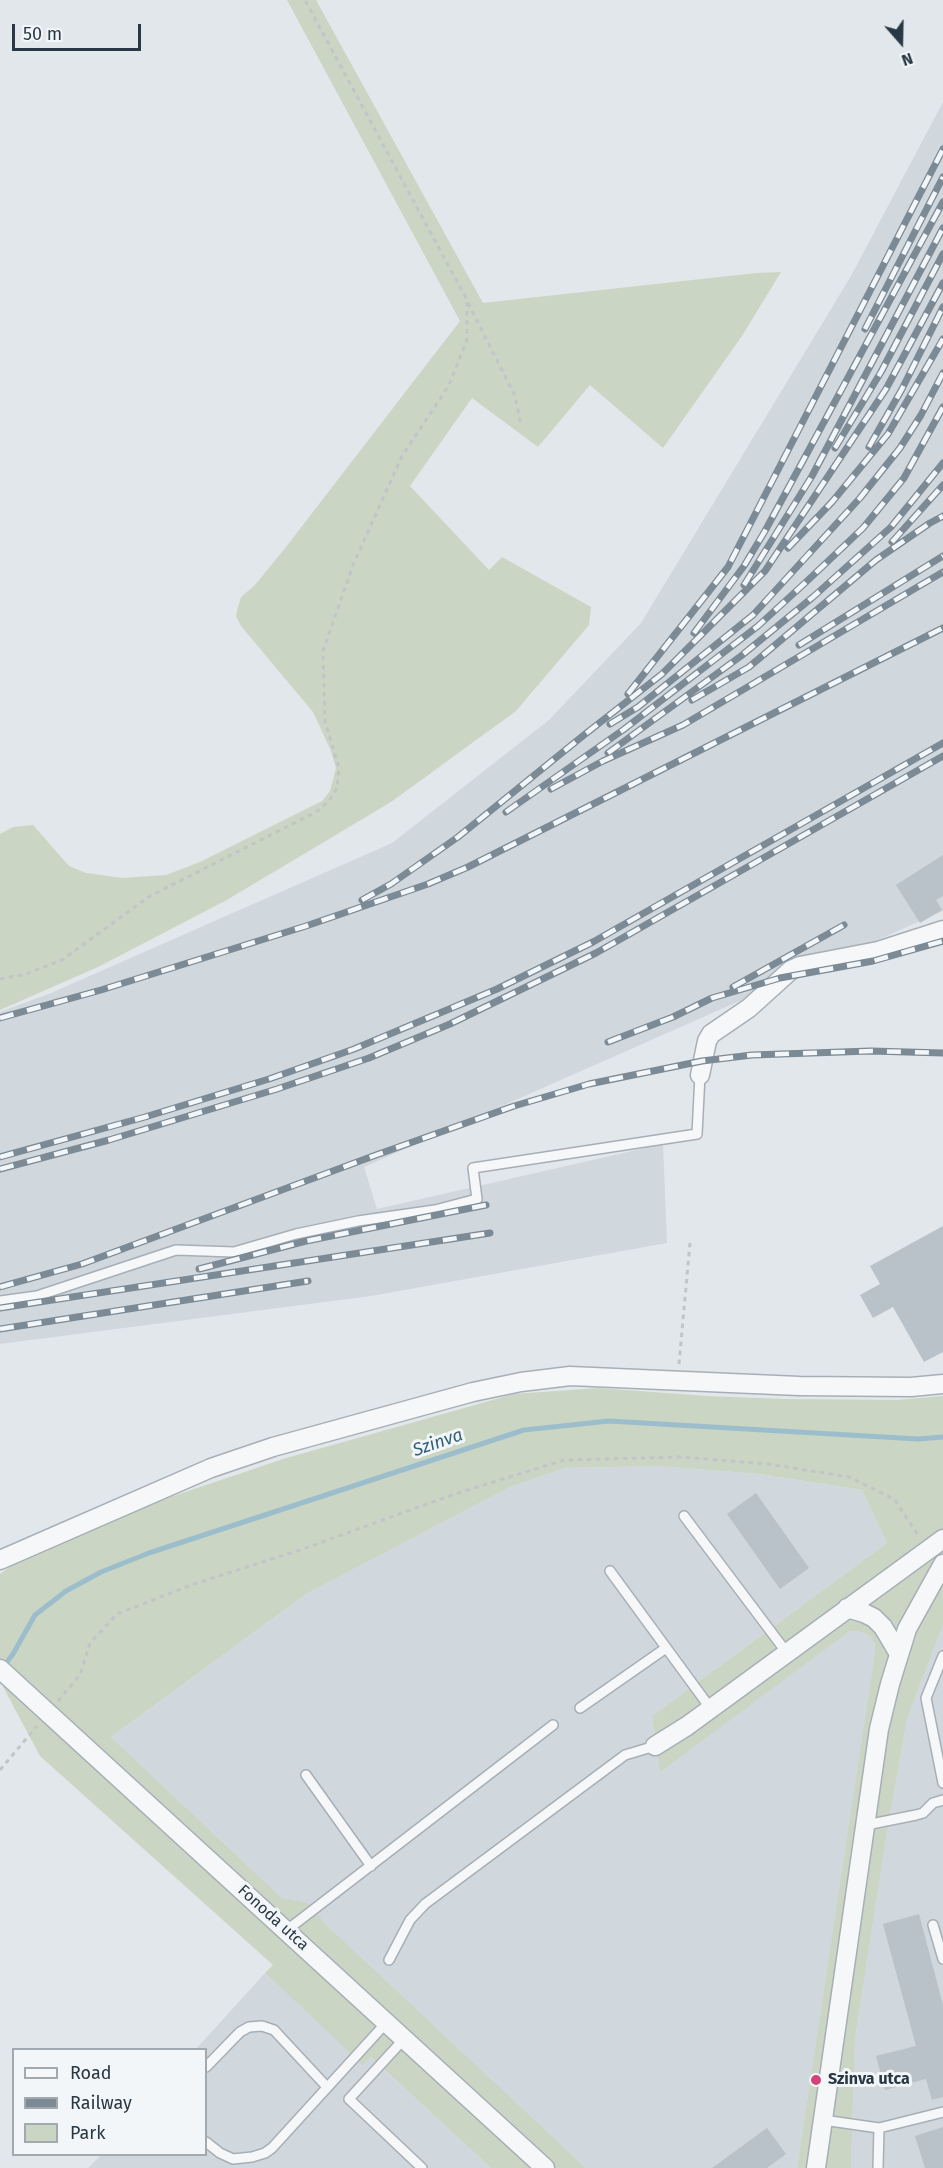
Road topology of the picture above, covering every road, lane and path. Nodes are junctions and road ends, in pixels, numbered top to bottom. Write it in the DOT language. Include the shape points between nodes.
graph roads {
  1 [pos="305,0"];
  2 [pos="467,300"];
  3 [pos="521,425"];
  4 [pos="943,930"];
  5 [pos="0,979"];
  6 [pos="700,1075"];
  7 [pos="690,1243"];
  8 [pos="0,1300"];
  9 [pos="677,1381"];
  10 [pos="943,1384"];
  11 [pos="684,1516"];
  12 [pos="943,1539"];
  13 [pos="927,1550"];
  14 [pos="0,1560"];
  15 [pos="943,1564"];
  16 [pos="610,1571"];
  17 [pos="847,1608"];
  18 [pos="666,1648"];
  19 [pos="787,1653"];
  20 [pos="899,1654"];
  21 [pos="943,1656"];
  22 [pos="0,1668"];
  23 [pos="580,1708"];
  24 [pos="711,1709"];
  25 [pos="48,1713"];
  26 [pos="553,1725"];
  27 [pos="655,1746"];
  28 [pos="0,1770"];
  29 [pos="306,1775"];
  30 [pos="943,1783"];
  31 [pos="943,1800"];
  32 [pos="866,1825"];
  33 [pos="371,1866"];
  34 [pos="933,1925"];
  35 [pos="287,1930"];
  36 [pos="943,1959"];
  37 [pos="389,1960"];
  38 [pos="386,2023"];
  39 [pos="404,2039"];
  40 [pos="207,2066"];
  41 [pos="327,2086"];
  42 [pos="943,2112"];
  43 [pos="823,2120"];
  44 [pos="879,2128"];
  45 [pos="207,2143"];
  46 [pos="422,2168"];
  47 [pos="545,2168"];
  48 [pos="816,2168"];
  49 [pos="878,2168"];
  1 -- 2 [label="path"];
  2 -- 3 [label="path" via="515,396"];
  2 -- 5 [label="path" via="467,340 449,385 402,456 353,565 323,651 325,722 339,768 337,788 329,801 316,812 150,896 62,960"];
  4 -- 6 [label="street" via="878,951 791,970 749,1008 711,1034"];
  6 -- 8 [label="lane" via="697,1134 473,1168 477,1199 435,1210 316,1229 234,1252 176,1250 37,1296"];
  7 -- 9 [label="path"];
  9 -- 10 [label="street" via="799,1386"];
  9 -- 14 [label="street" via="570,1376 473,1392 211,1468"];
  11 -- 19 [label="lane"];
  12 -- 13 [label="street"];
  13 -- 17 [label="street"];
  13 -- 25 [label="path" via="894,1499 849,1478 768,1464 681,1457 564,1460 452,1495 117,1614 90,1643 80,1675"];
  15 -- 20 [label="street" via="919,1604"];
  16 -- 18 [label="lane"];
  17 -- 19 [label="street"];
  17 -- 20 [label="street" via="874,1618"];
  18 -- 23 [label="lane"];
  18 -- 24 [label="lane"];
  19 -- 24 [label="street"];
  20 -- 32 [label="street" via="879,1729"];
  21 -- 30 [label="lane" via="926,1698"];
  22 -- 25 [label="street, Fonoda utca"];
  24 -- 27 [label="street"];
  25 -- 28 [label="path"];
  25 -- 35 [label="street, Fonoda utca"];
  26 -- 33 [label="lane"];
  27 -- 37 [label="lane" via="625,1755 425,1904 410,1920"];
  29 -- 33 [label="lane"];
  31 -- 32 [label="lane" via="923,1813"];
  32 -- 43 [label="street"];
  33 -- 35 [label="lane"];
  34 -- 36 [label="lane"];
  35 -- 38 [label="street, Fonoda utca"];
  38 -- 39 [label="street, Fonoda utca"];
  38 -- 41 [label="lane"];
  39 -- 46 [label="lane" via="349,2099"];
  39 -- 47 [label="street, Fonoda utca"];
  40 -- 41 [label="lane" via="240,2032 262,2026 274,2030"];
  41 -- 45 [label="lane" via="265,2153 233,2159"];
  42 -- 44 [label="lane"];
  43 -- 44 [label="lane"];
  43 -- 48 [label="street"];
  44 -- 49 [label="lane"];
}
